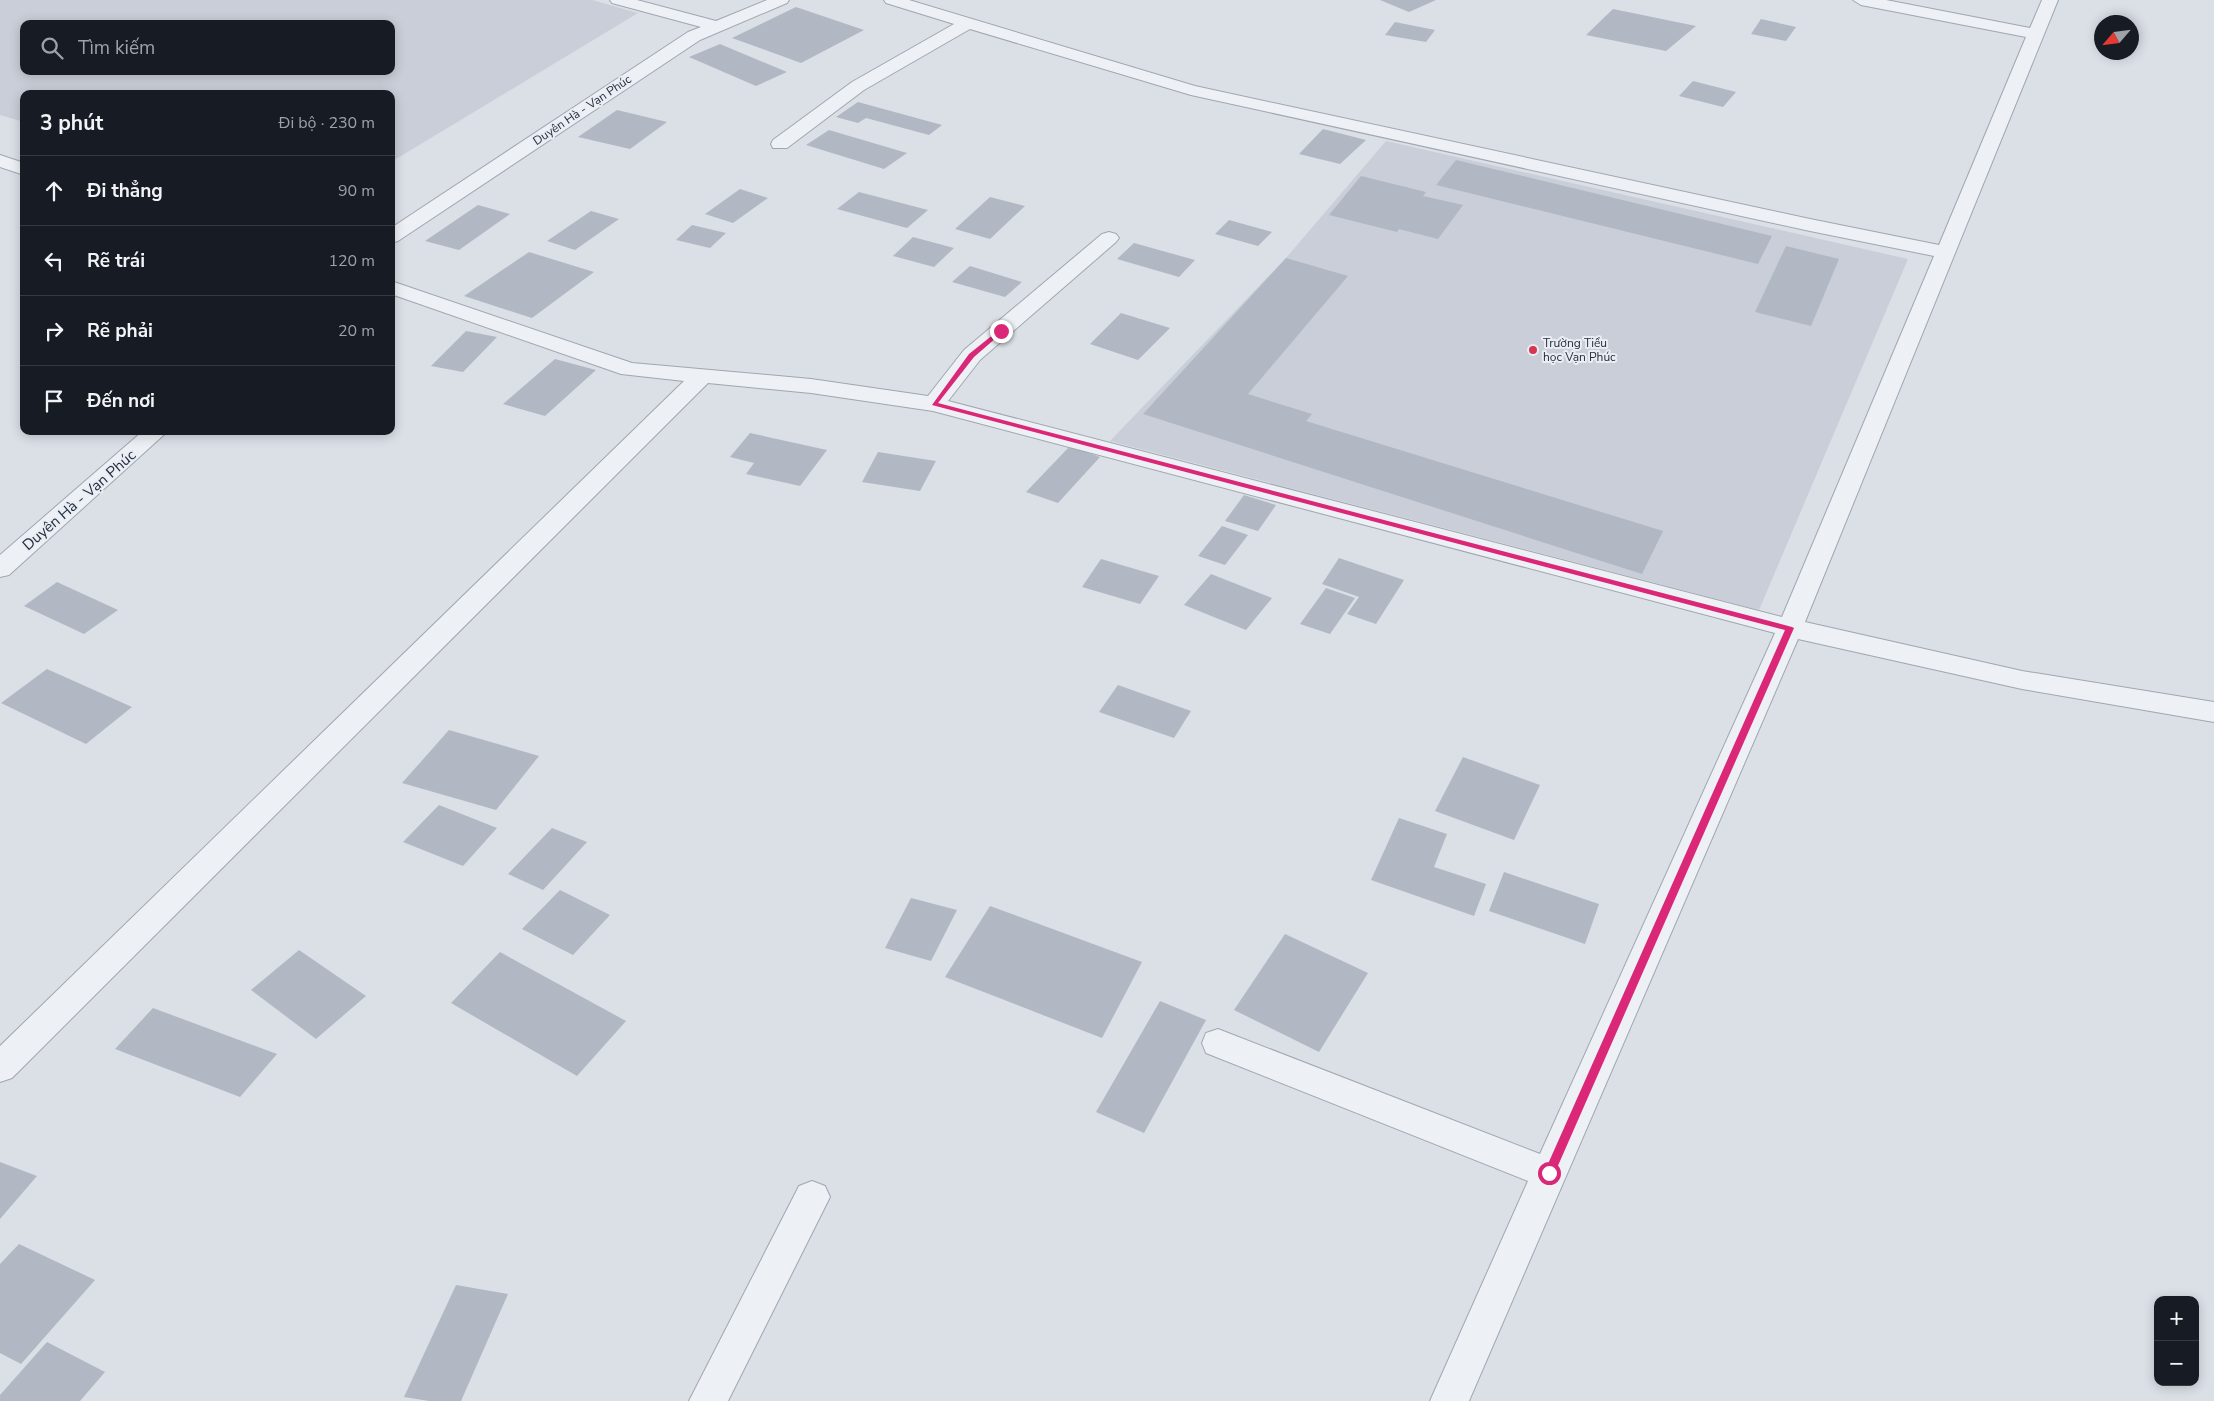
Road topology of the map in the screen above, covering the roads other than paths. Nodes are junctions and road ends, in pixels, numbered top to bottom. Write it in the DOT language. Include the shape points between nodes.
graph roads {
  1 [pos="618,0"];
  2 [pos="781,0"];
  3 [pos="892,0"];
  4 [pos="1861,0"];
  5 [pos="2050,0"];
  6 [pos="970,22"];
  7 [pos="717,26"];
  8 [pos="2035,34"];
  9 [pos="780,144"];
  10 [pos="0,161"];
  11 [pos="20,168"];
  12 [pos="395,234"];
  13 [pos="1109,238"];
  14 [pos="1945,252"];
  15 [pos="395,288"];
  16 [pos="702,376"];
  17 [pos="934,404"];
  18 [pos="152,435"];
  19 [pos="0,569"];
  20 [pos="1790,628"];
  21 [pos="2214,712"];
  22 [pos="1218,1043"];
  23 [pos="0,1068"];
  24 [pos="1549,1173"];
  25 [pos="812,1197"];
  26 [pos="708,1401"];
  27 [pos="1448,1401"];
  1 -- 7 [label="street"];
  2 -- 7 [label="street, Duyên Hà - Vạn Phúc"];
  3 -- 6 [label="street"];
  4 -- 8 [label="street"];
  5 -- 8 [label="street"];
  6 -- 9 [label="street" via="858,86"];
  6 -- 14 [label="street" via="1091,62 1191,90"];
  7 -- 12 [label="street, Duyên Hà - Vạn Phúc" via="694,36"];
  8 -- 14 [label="street"];
  10 -- 11 [label="street"];
  13 -- 17 [label="street" via="972,356"];
  14 -- 20 [label="street"];
  15 -- 16 [label="street" via="630,369"];
  16 -- 17 [label="street" via="811,386"];
  16 -- 23 [label="street"];
  17 -- 20 [label="street"];
  18 -- 19 [label="street, Duyên Hà - Vạn Phúc"];
  20 -- 21 [label="street" via="2022,680"];
  20 -- 24 [label="street"];
  22 -- 24 [label="street"];
  24 -- 27 [label="street"];
  25 -- 26 [label="street"];
}
